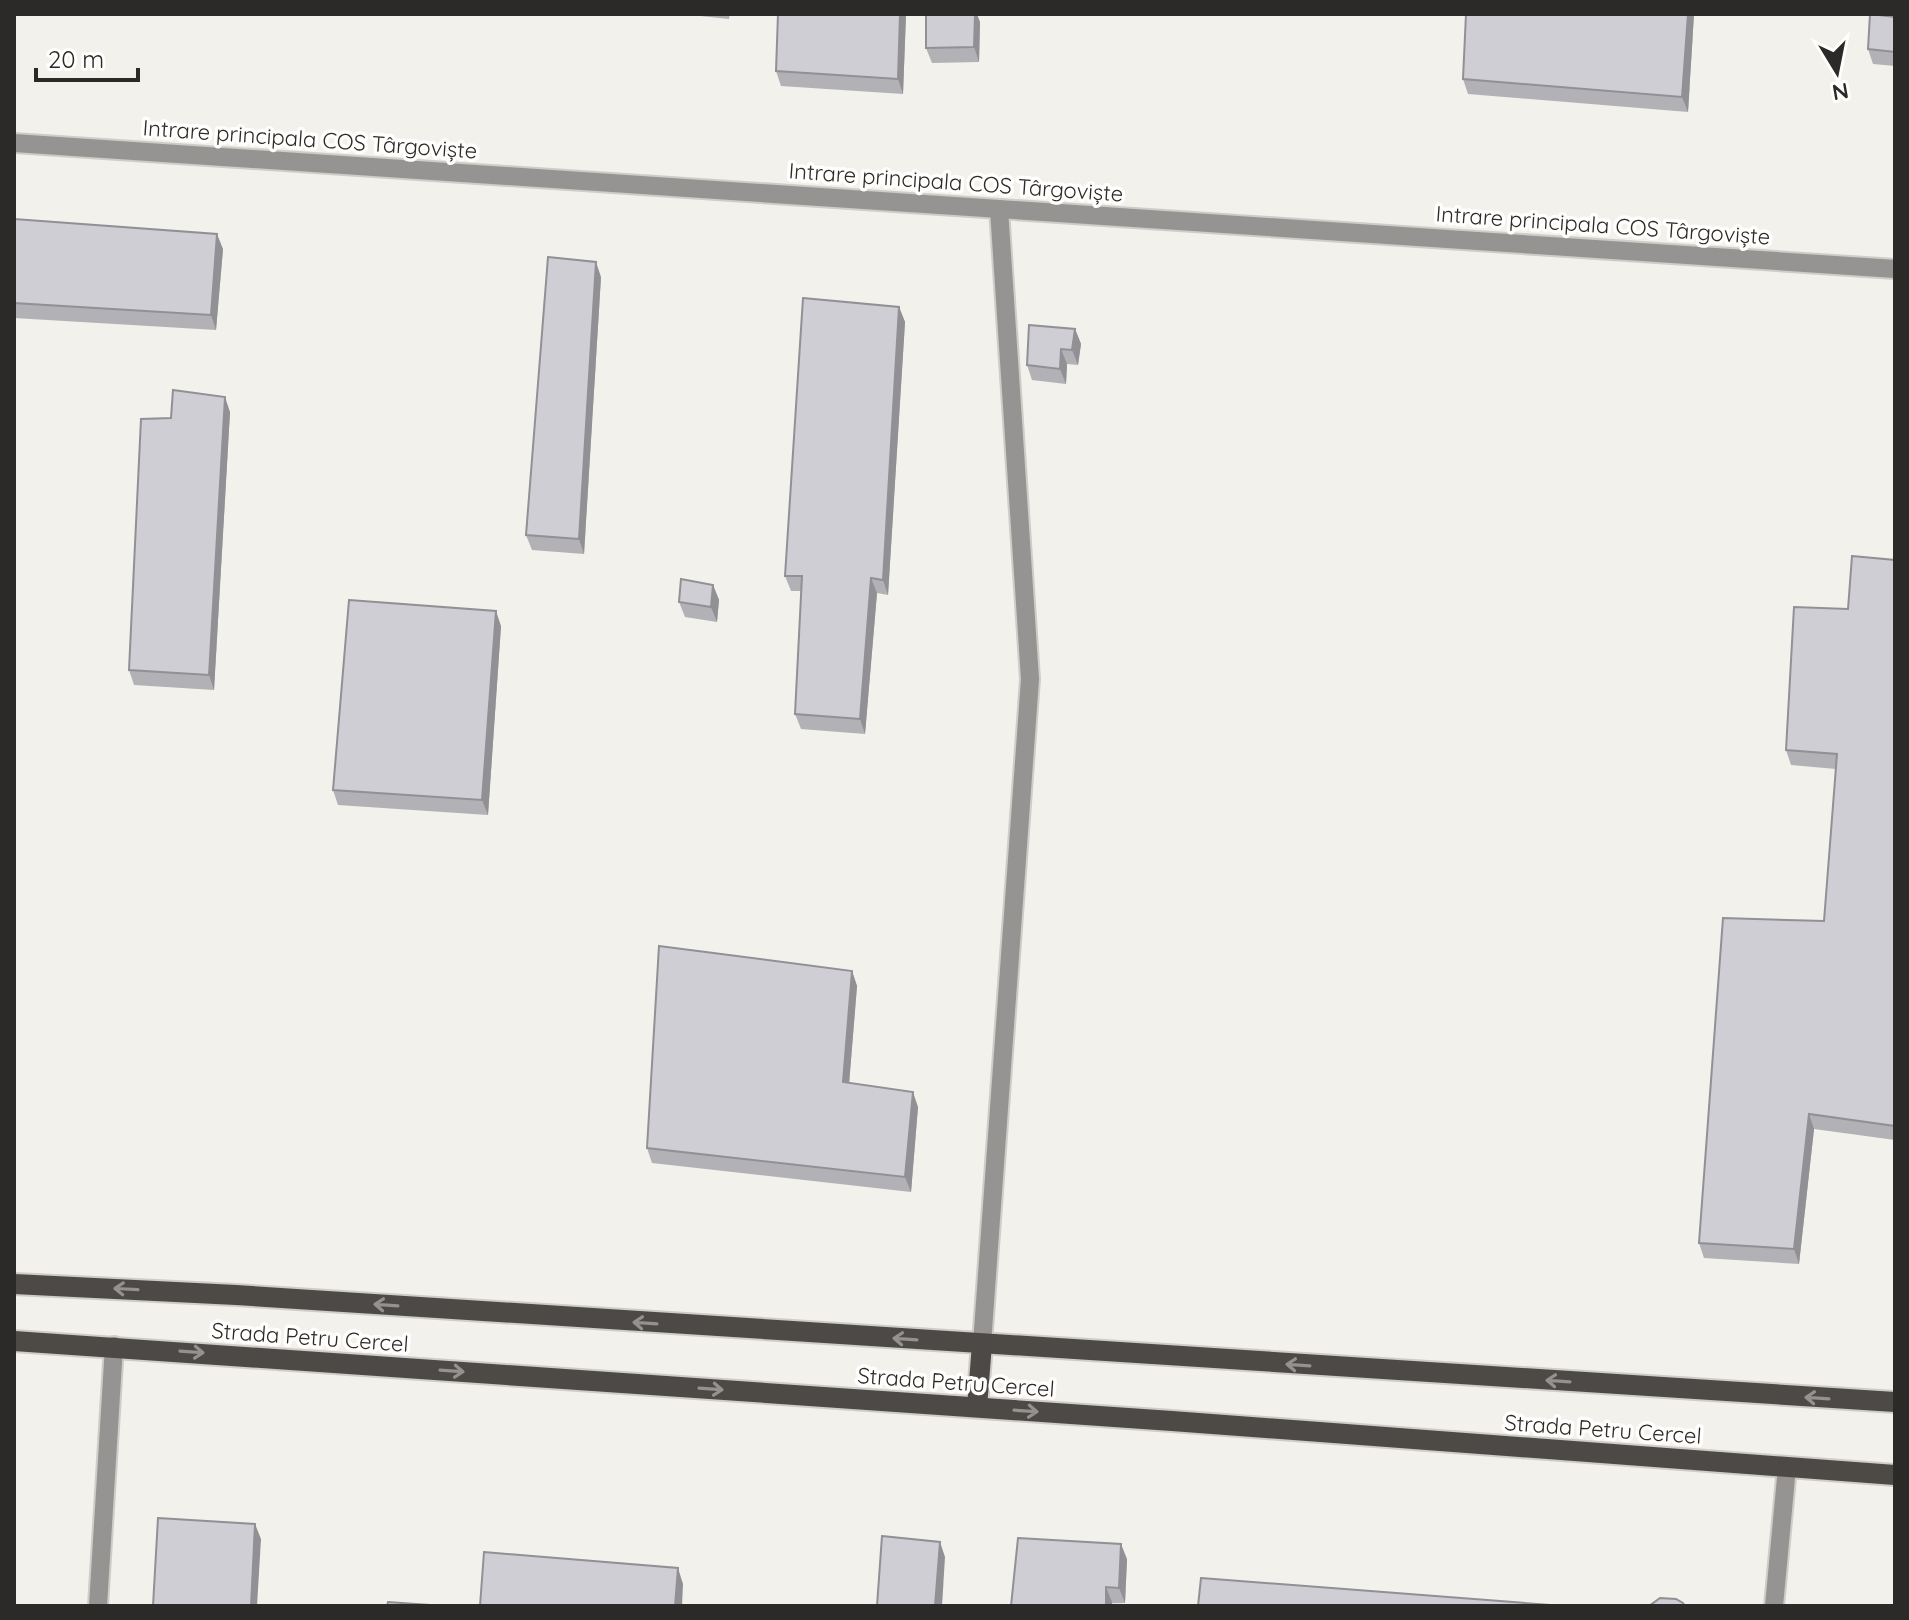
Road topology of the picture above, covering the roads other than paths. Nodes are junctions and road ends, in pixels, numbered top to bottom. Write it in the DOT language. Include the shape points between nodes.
graph roads {
  1 [pos="14,143"];
  2 [pos="999,209"];
  3 [pos="1895,269"];
  4 [pos="14,1284"];
  5 [pos="14,1341"];
  6 [pos="982,1344"];
  7 [pos="114,1346"];
  8 [pos="1895,1402"];
  9 [pos="977,1407"];
  10 [pos="1787,1467"];
  11 [pos="1895,1475"];
  12 [pos="98,1606"];
  13 [pos="1774,1606"];
  1 -- 2 [label="lane, Intrare principala COS Târgoviște"];
  2 -- 3 [label="lane, Intrare principala COS Târgoviște"];
  2 -- 6 [label="lane" via="1030,679"];
  6 -- 4 [label="main road, Strada Petru Cercel, one-way"];
  5 -- 7 [label="main road, Strada Petru Cercel"];
  8 -- 6 [label="main road, Strada Petru Cercel, one-way"];
  6 -- 9 [label="main road"];
  7 -- 9 [label="main road, Strada Petru Cercel, one-way"];
  7 -- 12 [label="lane"];
  9 -- 10 [label="main road, Strada Petru Cercel, one-way"];
  10 -- 11 [label="main road, Strada Petru Cercel"];
  10 -- 13 [label="lane"];
}
